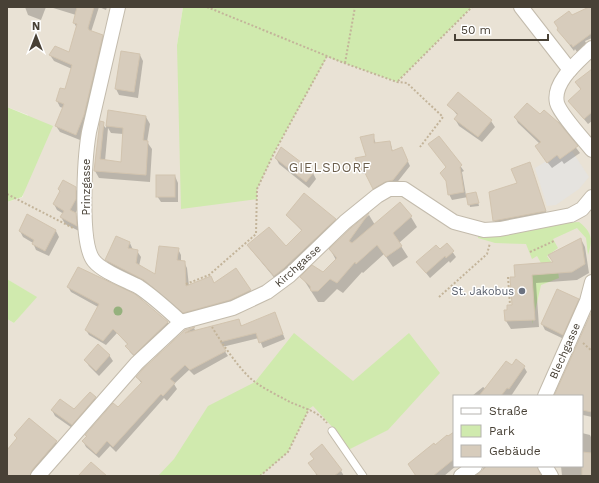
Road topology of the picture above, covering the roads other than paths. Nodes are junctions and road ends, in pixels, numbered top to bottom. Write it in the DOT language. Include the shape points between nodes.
graph roads {
  1 [pos="118,7"];
  2 [pos="521,7"];
  3 [pos="592,48"];
  4 [pos="570,70"];
  5 [pos="592,150"];
  6 [pos="592,197"];
  7 [pos="592,282"];
  8 [pos="181,322"];
  9 [pos="545,395"];
  10 [pos="332,430"];
  11 [pos="474,467"];
  12 [pos="546,467"];
  13 [pos="38,476"];
  14 [pos="363,476"];
  15 [pos="461,476"];
  16 [pos="551,476"];
  1 -- 8 [label="street, Prinzgasse" via="88,138 85,173 86,235 89,252 94,262 140,288"];
  2 -- 4 [label="street"];
  3 -- 4 [label="street"];
  4 -- 5 [label="street" via="560,86 557,104"];
  6 -- 8 [label="street, Kirchgasse" via="582,209 571,215 484,230 454,222 404,189 389,189 363,206 295,270 267,292 233,308"];
  7 -- 9 [label="street, Blechgasse" via="587,301"];
  8 -- 13 [label="street, Kirchgasse" via="137,363"];
  10 -- 14 [label="lane"];
  11 -- 15 [label="street"];
  12 -- 16 [label="street"];
}
